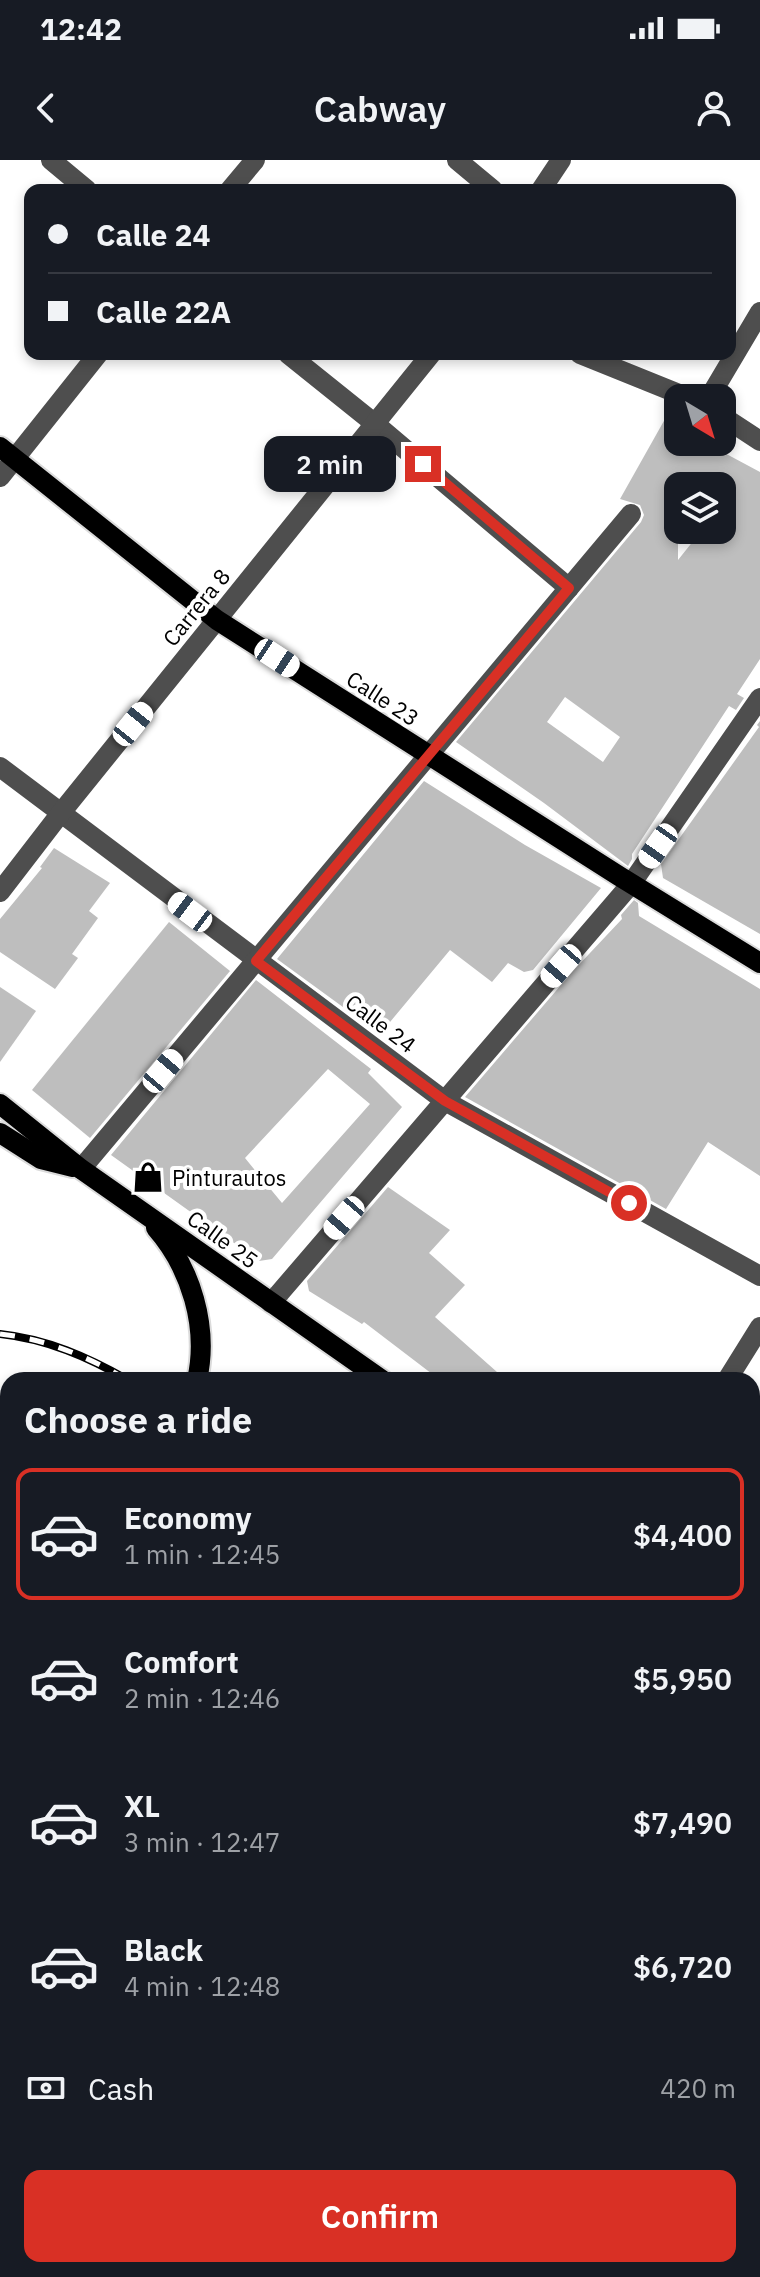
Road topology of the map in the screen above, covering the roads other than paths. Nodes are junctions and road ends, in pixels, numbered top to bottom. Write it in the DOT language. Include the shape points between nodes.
graph roads {
  1 [pos="51,160"];
  2 [pos="255,160"];
  3 [pos="457,160"];
  4 [pos="561,160"];
  5 [pos="80,184"];
  6 [pos="235,184"];
  7 [pos="486,184"];
  8 [pos="545,184"];
  9 [pos="760,312"];
  10 [pos="736,352"];
  11 [pos="92,360"];
  12 [pos="295,360"];
  13 [pos="426,360"];
  14 [pos="595,360"];
  15 [pos="732,360"];
  16 [pos="717,384"];
  17 [pos="664,388"];
  18 [pos="374,423"];
  19 [pos="736,425"];
  20 [pos="760,441"];
  21 [pos="7,453"];
  22 [pos="0,477"];
  23 [pos="631,514"];
  24 [pos="569,588"];
  25 [pos="217,620"];
  26 [pos="760,698"];
  27 [pos="429,756"];
  28 [pos="0,767"];
  29 [pos="60,814"];
  30 [pos="631,884"];
  31 [pos="0,892"];
  32 [pos="256,961"];
  33 [pos="760,963"];
  34 [pos="445,1101"];
  35 [pos="0,1104"];
  36 [pos="0,1133"];
  37 [pos="81,1169"];
  38 [pos="138,1208"];
  39 [pos="760,1276"];
  40 [pos="271,1303"];
  41 [pos="760,1327"];
  42 [pos="198,1372"];
  43 [pos="370,1372"];
  44 [pos="732,1372"];
  1 -- 5 [label="street"];
  2 -- 6 [label="street"];
  3 -- 7 [label="street"];
  4 -- 8 [label="street"];
  9 -- 10 [label="street"];
  11 -- 21 [label="street"];
  12 -- 18 [label="street"];
  13 -- 18 [label="street, Carrera 8"];
  14 -- 17 [label="street"];
  15 -- 16 [label="street"];
  18 -- 24 [label="street"];
  18 -- 25 [label="street, Carrera 8"];
  19 -- 20 [label="street"];
  21 -- 22 [label="street"];
  21 -- 25 [label="main road, Calle 23"];
  23 -- 24 [label="street"];
  24 -- 27 [label="street"];
  25 -- 27 [label="main road, Calle 23"];
  25 -- 29 [label="street, Carrera 8"];
  26 -- 30 [label="street"];
  27 -- 30 [label="main road, Calle 23"];
  27 -- 32 [label="street"];
  28 -- 29 [label="street, Calle 24"];
  29 -- 31 [label="street, Carrera 8"];
  29 -- 32 [label="street, Calle 24"];
  30 -- 33 [label="main road, Calle 23"];
  30 -- 34 [label="street"];
  32 -- 34 [label="street, Calle 24"];
  32 -- 37 [label="street"];
  34 -- 39 [label="street, Calle 24"];
  34 -- 40 [label="street"];
  35 -- 37 [label="main road, Calle 25"];
  36 -- 37 [label="main road" via="41,1159"];
  37 -- 38 [label="main road, Calle 25"];
  38 -- 40 [label="main road, Calle 25"];
  38 -- 42 [label="main road" via="182,1266 201,1337"];
  40 -- 43 [label="main road, Calle 25"];
  41 -- 44 [label="street"];
}
